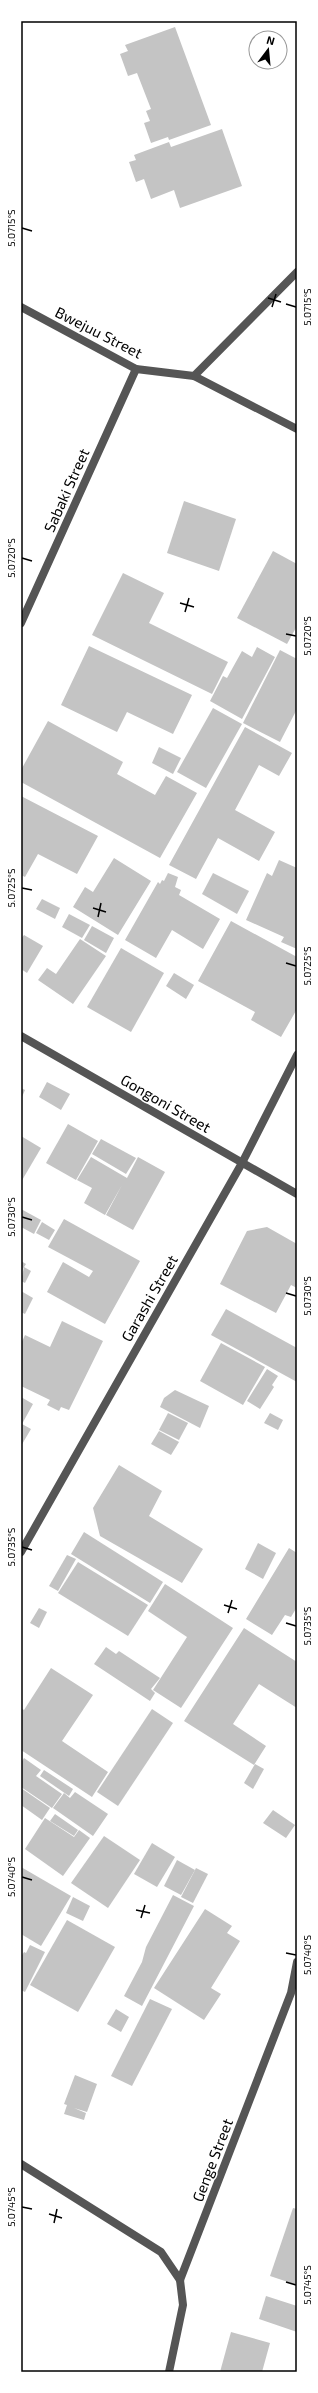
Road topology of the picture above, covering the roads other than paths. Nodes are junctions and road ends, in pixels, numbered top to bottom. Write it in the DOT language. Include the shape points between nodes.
graph roads {
  1 [pos="297,272"];
  2 [pos="21,307"];
  3 [pos="136,369"];
  4 [pos="194,376"];
  5 [pos="297,429"];
  6 [pos="21,623"];
  7 [pos="21,1036"];
  8 [pos="297,1055"];
  9 [pos="242,1163"];
  10 [pos="297,1194"];
  11 [pos="21,1552"];
  12 [pos="297,1962"];
  13 [pos="21,2164"];
  14 [pos="180,2280"];
  15 [pos="169,2372"];
  1 -- 4 [label="street"];
  2 -- 3 [label="street, Bwejuu Street"];
  3 -- 4 [label="street, Bwejuu Street"];
  3 -- 6 [label="street, Sabaki Street"];
  4 -- 5 [label="street, Bwejuu Street"];
  7 -- 9 [label="street, Gongoni Street"];
  8 -- 9 [label="street, Garashi Street"];
  9 -- 10 [label="street, Gongoni Street"];
  9 -- 11 [label="street, Garashi Street"];
  12 -- 14 [label="street, Genge Street" via="292,1993"];
  13 -- 14 [label="street" via="161,2252"];
  14 -- 15 [label="street, Genge Street" via="183,2305"];
}
